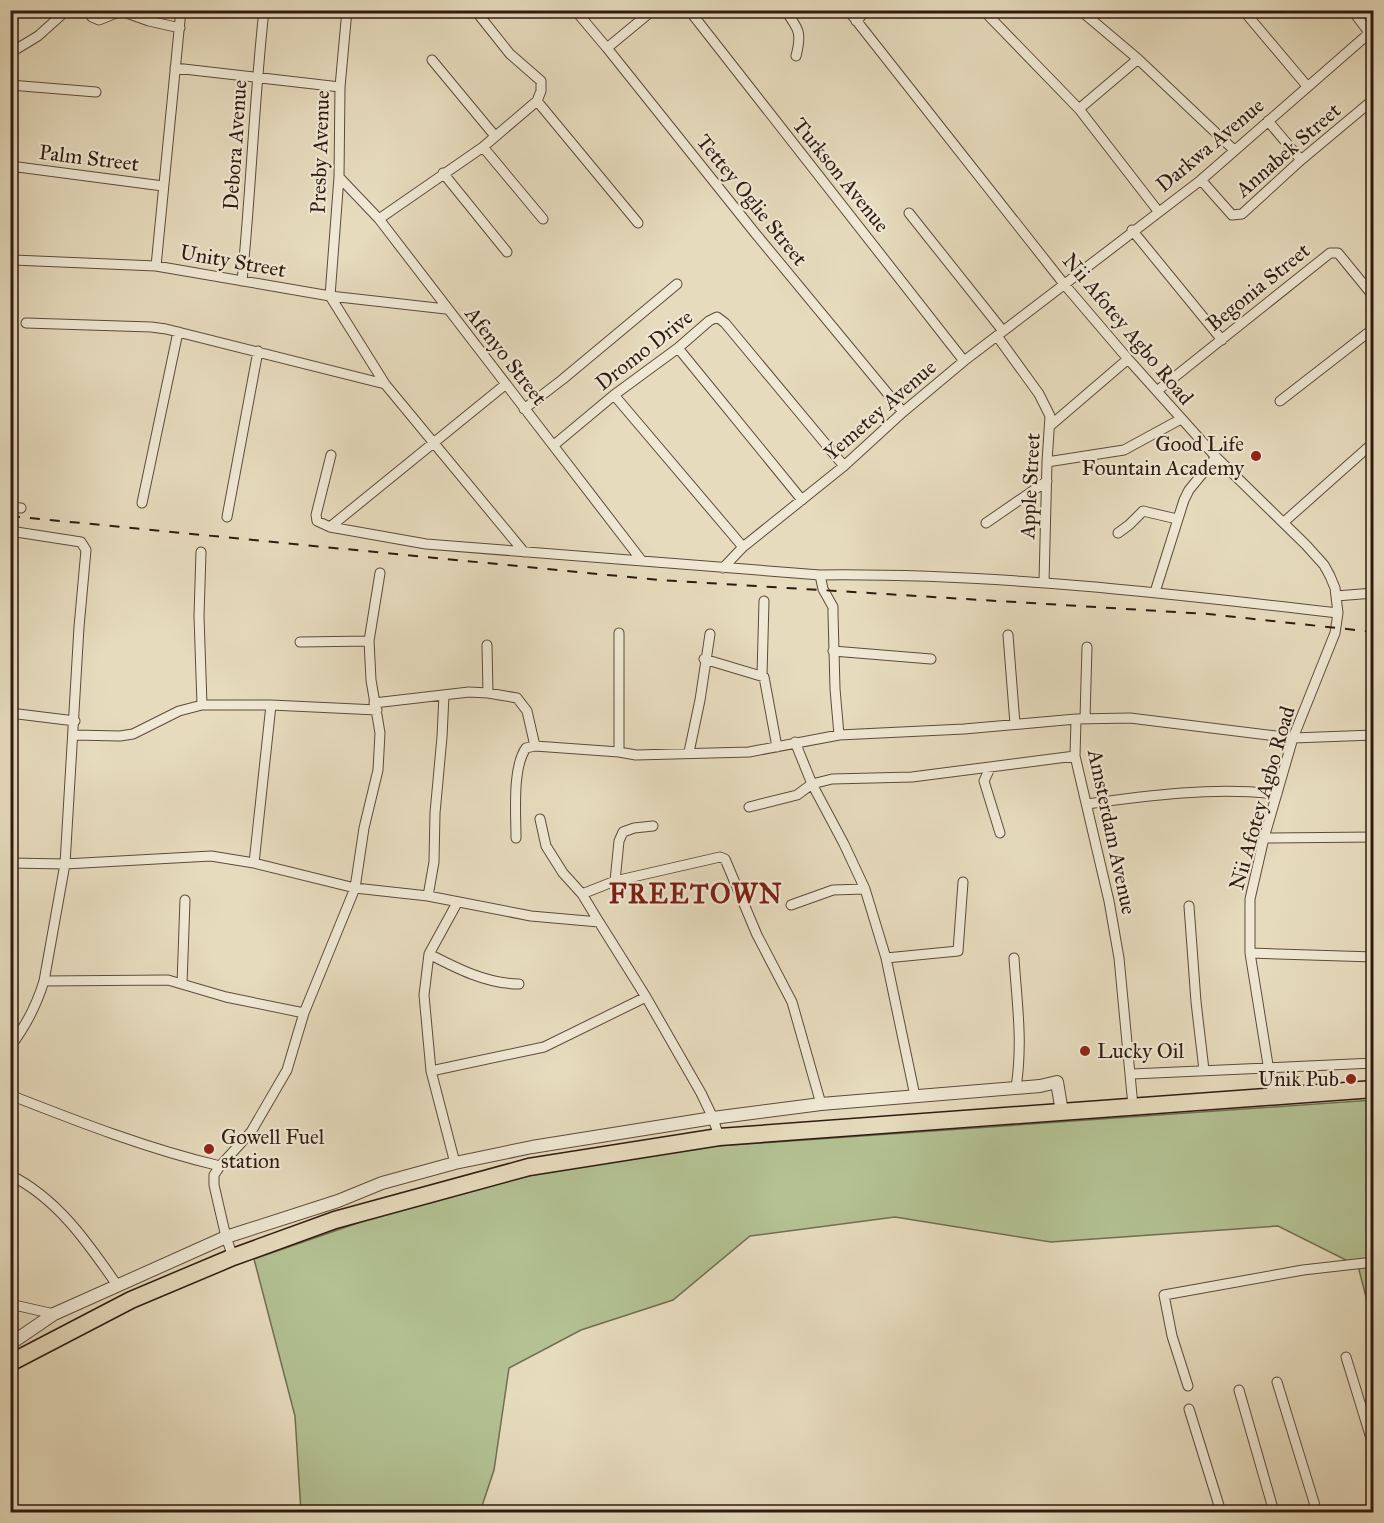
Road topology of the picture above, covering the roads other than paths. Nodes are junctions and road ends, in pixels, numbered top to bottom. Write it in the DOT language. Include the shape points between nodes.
graph roads {
  1 [pos="67,10"];
  2 [pos="87,10"];
  3 [pos="181,10"];
  4 [pos="264,10"];
  5 [pos="347,10"];
  6 [pos="475,10"];
  7 [pos="575,10"];
  8 [pos="654,10"];
  9 [pos="689,10"];
  10 [pos="785,10"];
  11 [pos="848,10"];
  12 [pos="867,10"];
  13 [pos="983,10"];
  14 [pos="1080,10"];
  15 [pos="1243,10"];
  16 [pos="1352,10"];
  17 [pos="856,21"];
  18 [pos="180,28"];
  19 [pos="1372,33"];
  20 [pos="607,48"];
  21 [pos="10,53"];
  22 [pos="795,56"];
  23 [pos="1138,59"];
  24 [pos="432,60"];
  25 [pos="176,68"];
  26 [pos="257,76"];
  27 [pos="10,84"];
  28 [pos="1307,86"];
  29 [pos="340,87"];
  30 [pos="96,92"];
  31 [pos="1374,99"];
  32 [pos="537,101"];
  33 [pos="1079,109"];
  34 [pos="1268,121"];
  35 [pos="495,136"];
  36 [pos="483,147"];
  37 [pos="1234,150"];
  38 [pos="1301,160"];
  39 [pos="10,166"];
  40 [pos="443,173"];
  41 [pos="339,177"];
  42 [pos="1201,180"];
  43 [pos="163,186"];
  44 [pos="1158,211"];
  45 [pos="909,213"];
  46 [pos="379,219"];
  47 [pos="543,219"];
  48 [pos="638,223"];
  49 [pos="1132,230"];
  50 [pos="507,252"];
  51 [pos="13,260"];
  52 [pos="156,266"];
  53 [pos="242,282"];
  54 [pos="677,284"];
  55 [pos="1064,284"];
  56 [pos="330,296"];
  57 [pos="1374,297"];
  58 [pos="446,309"];
  59 [pos="26,322"];
  60 [pos="1374,328"];
  61 [pos="178,332"];
  62 [pos="1000,334"];
  63 [pos="1222,340"];
  64 [pos="678,348"];
  65 [pos="258,351"];
  66 [pos="1128,359"];
  67 [pos="964,361"];
  68 [pos="385,384"];
  69 [pos="506,384"];
  70 [pos="1158,390"];
  71 [pos="614,395"];
  72 [pos="1280,401"];
  73 [pos="524,409"];
  74 [pos="903,412"];
  75 [pos="1181,419"];
  76 [pos="1051,425"];
  77 [pos="1374,442"];
  78 [pos="432,443"];
  79 [pos="554,445"];
  80 [pos="330,455"];
  81 [pos="1216,457"];
  82 [pos="1047,462"];
  83 [pos="844,466"];
  84 [pos="1047,482"];
  85 [pos="802,500"];
  86 [pos="142,502"];
  87 [pos="227,518"];
  88 [pos="1177,519"];
  89 [pos="1284,522"];
  90 [pos="986,523"];
  91 [pos="330,527"];
  92 [pos="10,531"];
  93 [pos="1118,533"];
  94 [pos="742,547"];
  95 [pos="201,552"];
  96 [pos="524,552"];
  97 [pos="642,561"];
  98 [pos="723,568"];
  99 [pos="380,573"];
  100 [pos="820,575"];
  101 [pos="1044,582"];
  102 [pos="1155,592"];
  103 [pos="1374,593"];
  104 [pos="1336,596"];
  105 [pos="764,601"];
  106 [pos="1338,613"];
  107 [pos="619,633"];
  108 [pos="710,633"];
  109 [pos="1008,635"];
  110 [pos="369,641"];
  111 [pos="300,642"];
  112 [pos="487,645"];
  113 [pos="1086,648"];
  114 [pos="833,651"];
  115 [pos="931,658"];
  116 [pos="704,659"];
  117 [pos="762,675"];
  118 [pos="488,693"];
  119 [pos="444,695"];
  120 [pos="202,705"];
  121 [pos="271,705"];
  122 [pos="376,706"];
  123 [pos="10,713"];
  124 [pos="1080,718"];
  125 [pos="75,721"];
  126 [pos="1015,724"];
  127 [pos="74,735"];
  128 [pos="840,735"];
  129 [pos="1374,735"];
  130 [pos="1293,738"];
  131 [pos="795,742"];
  132 [pos="535,746"];
  133 [pos="777,747"];
  134 [pos="619,752"];
  135 [pos="689,752"];
  136 [pos="1075,756"];
  137 [pos="990,768"];
  138 [pos="812,784"];
  139 [pos="1277,794"];
  140 [pos="1087,804"];
  141 [pos="750,807"];
  142 [pos="540,819"];
  143 [pos="653,826"];
  144 [pos="1000,833"];
  145 [pos="1374,837"];
  146 [pos="516,838"];
  147 [pos="1264,838"];
  148 [pos="10,863"];
  149 [pos="254,863"];
  150 [pos="65,864"];
  151 [pos="615,880"];
  152 [pos="963,882"];
  153 [pos="355,888"];
  154 [pos="865,889"];
  155 [pos="582,894"];
  156 [pos="428,896"];
  157 [pos="185,900"];
  158 [pos="457,903"];
  159 [pos="790,904"];
  160 [pos="1189,906"];
  161 [pos="599,922"];
  162 [pos="1250,953"];
  163 [pos="429,954"];
  164 [pos="1374,957"];
  165 [pos="886,958"];
  166 [pos="1014,958"];
  167 [pos="44,981"];
  168 [pos="182,984"];
  169 [pos="519,984"];
  170 [pos="646,997"];
  171 [pos="304,1013"];
  172 [pos="10,1047"];
  173 [pos="1374,1063"];
  174 [pos="1270,1068"];
  175 [pos="1204,1070"];
  176 [pos="431,1071"];
  177 [pos="1132,1074"];
  178 [pos="1016,1088"];
  179 [pos="1374,1089"];
  180 [pos="10,1095"];
  181 [pos="915,1096"];
  182 [pos="1274,1096"];
  183 [pos="821,1104"];
  184 [pos="1133,1106"];
  185 [pos="1062,1112"];
  186 [pos="713,1118"];
  187 [pos="719,1137"];
  188 [pos="454,1163"];
  189 [pos="220,1166"];
  190 [pos="10,1175"];
  191 [pos="226,1237"];
  192 [pos="233,1257"];
  193 [pos="1374,1262"];
  194 [pos="117,1285"];
  195 [pos="10,1304"];
  196 [pos="54,1314"];
  197 [pos="10,1344"];
  198 [pos="1346,1357"];
  199 [pos="10,1363"];
  200 [pos="1277,1382"];
  201 [pos="1188,1386"];
  202 [pos="1239,1390"];
  203 [pos="1190,1409"];
  204 [pos="1374,1448"];
  205 [pos="1221,1512"];
  206 [pos="1274,1512"];
  207 [pos="1317,1512"];
  1 -- 21 [label="street" via="38,36"];
  2 -- 18 [label="street" via="99,20 121,11"];
  3 -- 18 [label="street"];
  4 -- 26 [label="street, Debora Avenue"];
  5 -- 29 [label="street, Presby Avenue"];
  6 -- 32 [label="street" via="510,54 541,81"];
  7 -- 20 [label="street, Tettey Oglie Street"];
  8 -- 20 [label="street"];
  9 -- 67 [label="street, Turkson Avenue"];
  10 -- 22 [label="street" via="799,28"];
  11 -- 17 [label="street, Nii Afotey Agbo Road"];
  12 -- 17 [label="street"];
  13 -- 33 [label="street"];
  14 -- 23 [label="street"];
  15 -- 28 [label="street"];
  16 -- 19 [label="street"];
  17 -- 55 [label="street, Nii Afotey Agbo Road"];
  18 -- 25 [label="street"];
  19 -- 28 [label="street, Darkwa Avenue"];
  20 -- 74 [label="street, Tettey Oglie Street"];
  23 -- 33 [label="street"];
  23 -- 37 [label="street"];
  24 -- 35 [label="street"];
  25 -- 26 [label="street"];
  25 -- 43 [label="street"];
  26 -- 29 [label="street"];
  26 -- 53 [label="street, Debora Avenue"];
  27 -- 30 [label="street"];
  28 -- 34 [label="street, Darkwa Avenue"];
  29 -- 41 [label="street, Presby Avenue"];
  31 -- 38 [label="street, Annabek Street"];
  32 -- 35 [label="street"];
  32 -- 48 [label="street"];
  33 -- 44 [label="street"];
  34 -- 37 [label="street, Darkwa Avenue"];
  34 -- 38 [label="street"];
  35 -- 36 [label="street"];
  36 -- 40 [label="street"];
  36 -- 47 [label="street"];
  37 -- 42 [label="street, Darkwa Avenue"];
  38 -- 42 [label="street, Annabek Street" via="1238,215 1232,215"];
  39 -- 43 [label="street, Palm Street"];
  40 -- 46 [label="street"];
  40 -- 50 [label="street"];
  41 -- 46 [label="street, Afenyo Street"];
  41 -- 56 [label="street, Presby Avenue"];
  42 -- 44 [label="street, Darkwa Avenue"];
  43 -- 52 [label="street"];
  44 -- 49 [label="street, Darkwa Avenue"];
  45 -- 62 [label="street, Apple Street"];
  46 -- 58 [label="street, Afenyo Street"];
  49 -- 55 [label="street, Darkwa Avenue"];
  49 -- 63 [label="street"];
  51 -- 52 [label="street, Unity Street"];
  52 -- 53 [label="street, Unity Street"];
  53 -- 56 [label="street, Unity Street"];
  54 -- 73 [label="street"];
  55 -- 62 [label="street, Yemetey Avenue"];
  55 -- 66 [label="street, Nii Afotey Agbo Road"];
  56 -- 58 [label="street, Unity Street"];
  56 -- 68 [label="street"];
  57 -- 63 [label="street, Begonia Street" via="1334,252"];
  58 -- 69 [label="street, Afenyo Street"];
  59 -- 61 [label="street" via="151,327"];
  60 -- 72 [label="street"];
  61 -- 65 [label="street"];
  61 -- 86 [label="street"];
  62 -- 67 [label="street, Yemetey Avenue"];
  62 -- 76 [label="street, Apple Street" via="1047,408"];
  63 -- 70 [label="street, Begonia Street"];
  64 -- 71 [label="street, Dromo Drive"];
  64 -- 83 [label="street, Dromo Drive" via="713,318 721,319"];
  64 -- 85 [label="street"];
  65 -- 68 [label="street"];
  65 -- 87 [label="street"];
  66 -- 70 [label="street, Nii Afotey Agbo Road"];
  66 -- 76 [label="street"];
  67 -- 74 [label="street, Yemetey Avenue"];
  68 -- 78 [label="street"];
  69 -- 73 [label="street, Afenyo Street"];
  69 -- 78 [label="street"];
  70 -- 75 [label="street, Nii Afotey Agbo Road"];
  71 -- 79 [label="street, Dromo Drive"];
  71 -- 94 [label="street"];
  73 -- 79 [label="street, Afenyo Street"];
  74 -- 83 [label="street, Yemetey Avenue"];
  75 -- 81 [label="street, Nii Afotey Agbo Road"];
  75 -- 82 [label="street" via="1124,450"];
  76 -- 82 [label="street, Apple Street"];
  77 -- 89 [label="street"];
  78 -- 91 [label="street"];
  78 -- 96 [label="street"];
  79 -- 97 [label="street, Afenyo Street"];
  80 -- 91 [label="street" via="316,515 317,521"];
  81 -- 88 [label="street" via="1189,490"];
  81 -- 89 [label="street, Nii Afotey Agbo Road"];
  82 -- 84 [label="street, Apple Street"];
  83 -- 85 [label="street, Yemetey Avenue"];
  84 -- 90 [label="street"];
  84 -- 101 [label="street, Apple Street"];
  85 -- 94 [label="street, Yemetey Avenue"];
  88 -- 93 [label="street" via="1143,511"];
  88 -- 102 [label="street"];
  89 -- 104 [label="street, Nii Afotey Agbo Road" via="1324,565"];
  91 -- 96 [label="street" via="403,541"];
  92 -- 125 [label="street" via="81,542 86,550"];
  94 -- 98 [label="street, Yemetey Avenue"];
  95 -- 120 [label="street"];
  96 -- 97 [label="street"];
  97 -- 98 [label="street"];
  98 -- 100 [label="street"];
  99 -- 110 [label="street"];
  100 -- 101 [label="street" via="886,574"];
  100 -- 114 [label="street" via="833,607"];
  101 -- 102 [label="street"];
  102 -- 106 [label="street"];
  103 -- 104 [label="street"];
  104 -- 106 [label="street, Nii Afotey Agbo Road"];
  105 -- 117 [label="street"];
  106 -- 130 [label="street, Nii Afotey Agbo Road" via="1327,657"];
  107 -- 134 [label="street"];
  108 -- 116 [label="street"];
  109 -- 126 [label="street"];
  110 -- 111 [label="street"];
  110 -- 122 [label="street"];
  112 -- 118 [label="street"];
  113 -- 124 [label="street"];
  114 -- 115 [label="street"];
  114 -- 128 [label="street"];
  116 -- 117 [label="street"];
  116 -- 135 [label="street"];
  117 -- 133 [label="street"];
  118 -- 119 [label="street"];
  118 -- 132 [label="street" via="517,698 527,711"];
  119 -- 122 [label="street"];
  119 -- 156 [label="street" via="434,862"];
  120 -- 121 [label="street"];
  120 -- 127 [label="street" via="179,711 133,734"];
  121 -- 122 [label="street"];
  121 -- 149 [label="street"];
  122 -- 153 [label="street" via="380,733 378,770"];
  123 -- 125 [label="street"];
  124 -- 126 [label="street"];
  124 -- 130 [label="street, Amsterdam Avenue" via="1130,718"];
  124 -- 136 [label="street, Amsterdam Avenue"];
  125 -- 127 [label="street"];
  126 -- 128 [label="street"];
  127 -- 150 [label="street"];
  128 -- 131 [label="street"];
  129 -- 130 [label="street, Amsterdam Avenue"];
  130 -- 139 [label="street, Nii Afotey Agbo Road"];
  131 -- 133 [label="street"];
  131 -- 138 [label="street"];
  132 -- 134 [label="street"];
  132 -- 146 [label="street" via="526,748 522,756"];
  133 -- 135 [label="street" via="749,752"];
  134 -- 135 [label="street"];
  136 -- 137 [label="street"];
  136 -- 140 [label="street, Amsterdam Avenue"];
  137 -- 138 [label="street" via="912,777 838,778"];
  137 -- 144 [label="street" via="984,781"];
  138 -- 141 [label="street" via="797,795"];
  138 -- 154 [label="street"];
  139 -- 140 [label="street" via="1243,790 1176,792"];
  139 -- 147 [label="street, Nii Afotey Agbo Road"];
  140 -- 177 [label="street, Amsterdam Avenue" via="1119,958"];
  142 -- 155 [label="street" via="546,846"];
  143 -- 151 [label="street" via="623,832"];
  145 -- 147 [label="street"];
  147 -- 162 [label="street, Nii Afotey Agbo Road" via="1250,899"];
  148 -- 150 [label="street"];
  149 -- 150 [label="street" via="192,856"];
  149 -- 153 [label="street"];
  150 -- 167 [label="street"];
  151 -- 155 [label="street"];
  151 -- 183 [label="street" via="725,859 757,935 792,1002"];
  152 -- 165 [label="street" via="958,951"];
  153 -- 156 [label="street"];
  153 -- 171 [label="street"];
  154 -- 159 [label="street" via="833,890"];
  154 -- 165 [label="street"];
  155 -- 161 [label="street"];
  156 -- 158 [label="street"];
  157 -- 168 [label="street"];
  158 -- 161 [label="street" via="531,916"];
  158 -- 163 [label="street"];
  160 -- 175 [label="street"];
  161 -- 170 [label="street"];
  162 -- 164 [label="street"];
  162 -- 174 [label="street, Nii Afotey Agbo Road"];
  163 -- 169 [label="street" via="466,972"];
  163 -- 176 [label="street" via="424,995"];
  165 -- 181 [label="street"];
  166 -- 178 [label="street" via="1020,1016"];
  167 -- 168 [label="street" via="168,980"];
  167 -- 172 [label="street" via="35,1011"];
  168 -- 171 [label="street"];
  170 -- 176 [label="street" via="544,1047"];
  170 -- 186 [label="street"];
  171 -- 189 [label="street" via="287,1070 251,1132"];
  173 -- 174 [label="street"];
  174 -- 175 [label="street"];
  174 -- 182 [label="street, Nii Afotey Agbo Road"];
  175 -- 177 [label="street"];
  176 -- 188 [label="street"];
  177 -- 184 [label="street, Amsterdam Avenue"];
  178 -- 181 [label="street"];
  178 -- 185 [label="street" via="1057,1082"];
  179 -- 182 [label="highway"];
  180 -- 189 [label="street" via="140,1144"];
  181 -- 183 [label="street"];
  182 -- 184 [label="highway"];
  183 -- 186 [label="street"];
  184 -- 185 [label="highway"];
  185 -- 187 [label="highway"];
  186 -- 187 [label="street"];
  186 -- 188 [label="street"];
  187 -- 192 [label="highway" via="512,1171 335,1220"];
  188 -- 191 [label="street" via="382,1183"];
  189 -- 191 [label="street" via="214,1175 214,1185"];
  190 -- 194 [label="street" via="50,1201 89,1245"];
  191 -- 192 [label="street"];
  191 -- 194 [label="street"];
  192 -- 199 [label="highway" via="131,1300"];
  193 -- 201 [label="street" via="1303,1270 1164,1295"];
  194 -- 196 [label="street"];
  195 -- 196 [label="street"];
  196 -- 197 [label="street"];
  198 -- 204 [label="street"];
  200 -- 207 [label="street"];
  202 -- 206 [label="street"];
  203 -- 205 [label="street"];
}
